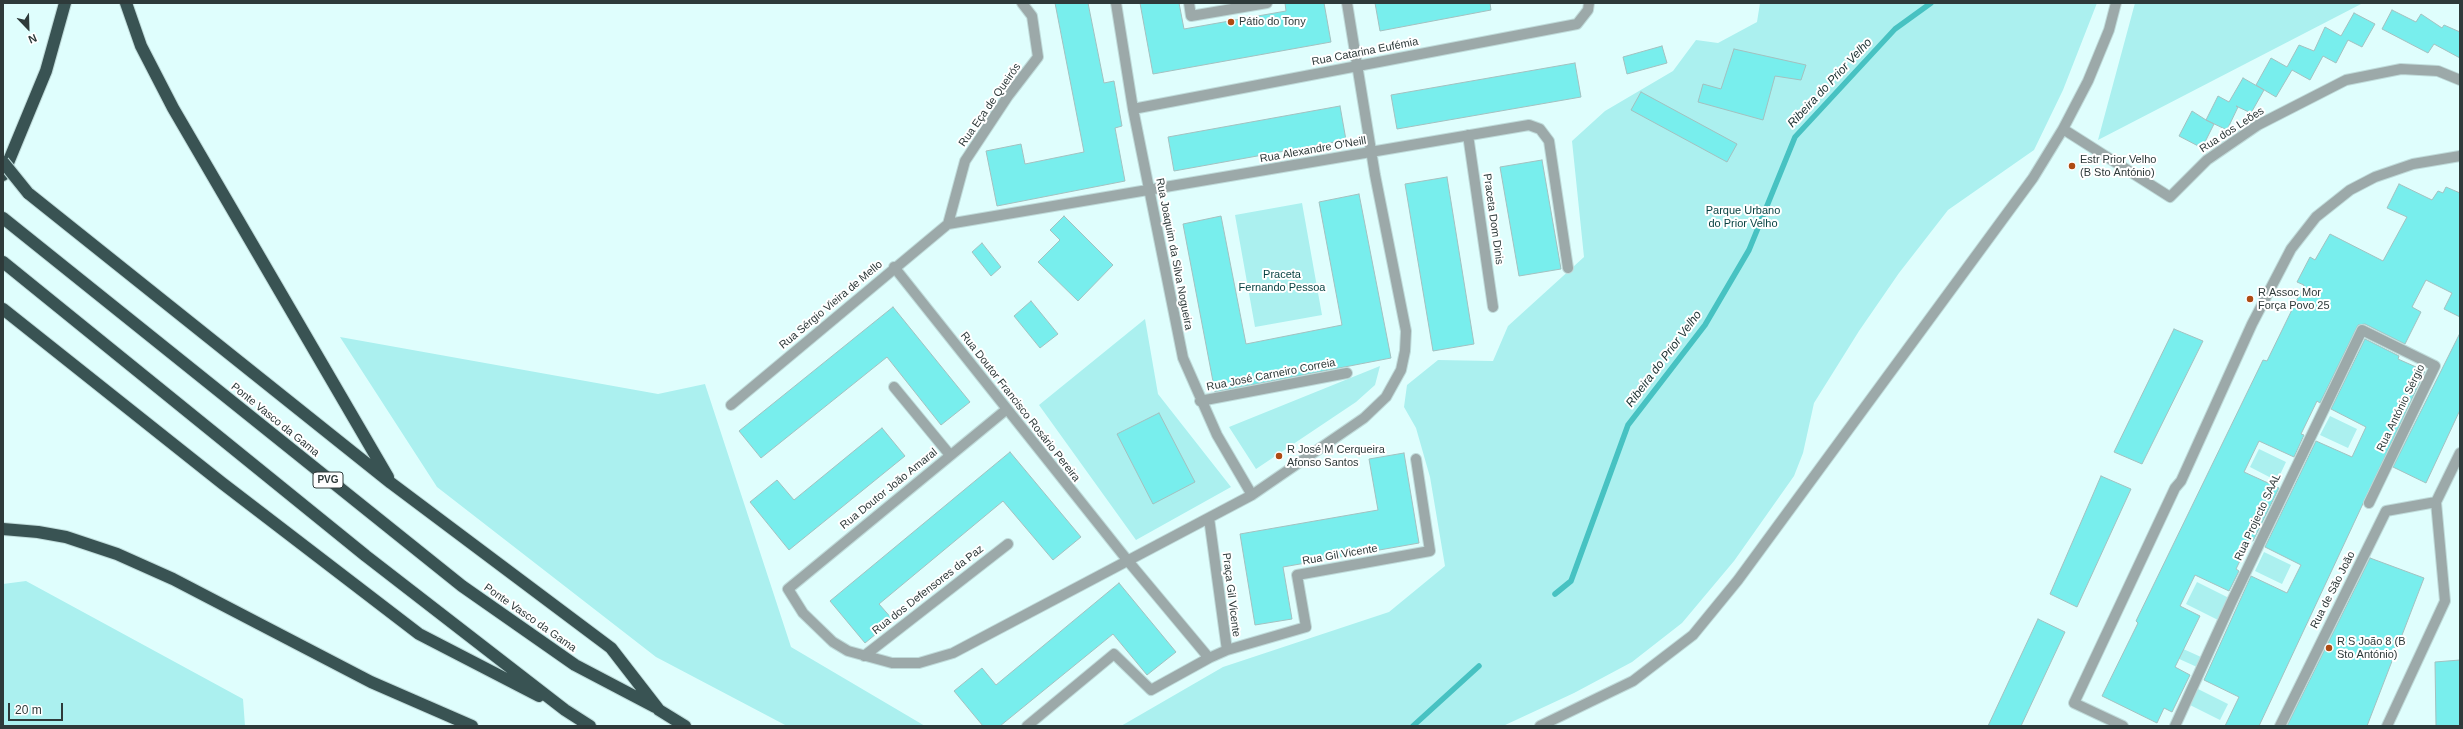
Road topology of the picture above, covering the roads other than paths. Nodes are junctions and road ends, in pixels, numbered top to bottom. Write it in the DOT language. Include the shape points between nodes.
graph roads {
  1 [pos="65,3"];
  2 [pos="126,3"];
  3 [pos="1022,3"];
  4 [pos="1116,3"];
  5 [pos="1188,3"];
  6 [pos="1267,3"];
  7 [pos="1347,3"];
  8 [pos="1589,3"];
  9 [pos="2116,3"];
  10 [pos="1358,66"];
  11 [pos="2460,80"];
  12 [pos="1134,108"];
  13 [pos="2063,129"];
  14 [pos="1468,135"];
  15 [pos="1372,152"];
  16 [pos="2460,156"];
  17 [pos="3,162"];
  18 [pos="3,174"];
  19 [pos="1149,190"];
  20 [pos="28,193"];
  21 [pos="3,218"];
  22 [pos="948,224"];
  23 [pos="3,262"];
  24 [pos="894,267"];
  25 [pos="1568,268"];
  26 [pos="1493,307"];
  27 [pos="3,309"];
  28 [pos="2372,335"];
  29 [pos="1347,373"];
  30 [pos="894,387"];
  31 [pos="1200,401"];
  32 [pos="731,405"];
  33 [pos="1007,409"];
  34 [pos="2460,453"];
  35 [pos="950,455"];
  36 [pos="1416,459"];
  37 [pos="391,483"];
  38 [pos="1252,495"];
  39 [pos="2436,502"];
  40 [pos="2369,503"];
  41 [pos="1209,518"];
  42 [pos="3,529"];
  43 [pos="1008,544"];
  44 [pos="1128,561"];
  45 [pos="1227,650"];
  46 [pos="864,656"];
  47 [pos="1210,658"];
  48 [pos="565,710"];
  49 [pos="659,710"];
  50 [pos="472,726"];
  51 [pos="590,726"];
  52 [pos="685,726"];
  53 [pos="1027,726"];
  54 [pos="1540,726"];
  55 [pos="2124,726"];
  56 [pos="2175,726"];
  57 [pos="2280,726"];
  58 [pos="2387,726"];
  1 -- 18 [label="highway" via="46,71"];
  2 -- 37 [label="highway" via="141,46 173,108"];
  3 -- 22 [label="street, Rua Eça de Queirós" via="1032,16 1038,57 1008,96 966,161"];
  4 -- 12 [label="street, Rua Joaquim da Silva Nogueira"];
  5 -- 6 [label="street" via="1191,16"];
  7 -- 10 [label="street"];
  8 -- 10 [label="street, Rua Catarina Eufémia" via="1588,10 1577,24"];
  9 -- 13 [label="street" via="2109,30 2088,81"];
  10 -- 12 [label="street, Rua Catarina Eufémia"];
  10 -- 15 [label="street"];
  11 -- 13 [label="street, Rua dos Leões" via="2438,71 2401,69 2346,80 2258,125 2207,160 2170,197"];
  12 -- 19 [label="street, Rua Joaquim da Silva Nogueira"];
  13 -- 54 [label="street" via="2033,178 1984,246 1738,580 1693,635 1633,681"];
  14 -- 15 [label="street, Rua Alexandre O'Neill"];
  14 -- 25 [label="street, Rua Alexandre O'Neill" via="1529,125 1544,132 1551,147"];
  14 -- 26 [label="street, Praceta Dom Dinis"];
  15 -- 19 [label="street, Rua Alexandre O'Neill"];
  15 -- 38 [label="street" via="1406,331 1401,370 1396,383 1377,408"];
  16 -- 55 [label="street" via="2407,166 2375,177 2350,190 2316,217 2295,243 2252,324 2181,481 2175,488 2074,703"];
  17 -- 20 [label="highway, bridge"];
  18 -- 20 [label="highway, bridge"];
  19 -- 22 [label="street, Rua Alexandre O'Neill"];
  19 -- 31 [label="street, Rua Joaquim da Silva Nogueira" via="1183,358"];
  20 -- 37 [label="highway"];
  21 -- 49 [label="highway, Ponte Vasco da Gama / PVG" via="462,586 575,665"];
  22 -- 24 [label="street, Rua Sérgio Vieira de Mello"];
  23 -- 48 [label="highway" via="256,468"];
  24 -- 32 [label="street, Rua Sérgio Vieira de Mello"];
  24 -- 33 [label="street, Rua Doutor Francisco Rosário Pereira"];
  27 -- 48 [label="highway" via="222,483 419,634"];
  28 -- 40 [label="street, Rua António Sérgio" via="2435,366"];
  28 -- 56 [label="street, Rua Projecto SAAL" via="2362,330 2234,596"];
  29 -- 31 [label="street, Rua José Carneiro Correia"];
  30 -- 35 [label="street"];
  31 -- 38 [label="street, Rua Joaquim da Silva Nogueira"];
  33 -- 35 [label="street, Rua Doutor João Amaral"];
  33 -- 44 [label="street, Rua Doutor Francisco Rosário Pereira"];
  34 -- 39 [label="street"];
  35 -- 46 [label="street, Rua Doutor João Amaral" via="788,589 803,613 819,631 848,651"];
  36 -- 45 [label="street, Rua Gil Vicente" via="1430,551 1297,575 1306,627"];
  37 -- 49 [label="highway" via="611,648"];
  38 -- 41 [label="street"];
  39 -- 57 [label="street, Rua de São João" via="2386,511"];
  39 -- 58 [label="street" via="2445,601"];
  41 -- 44 [label="street"];
  41 -- 45 [label="street, Praça Gil Vicente"];
  42 -- 50 [label="highway" via="66,537 118,554 173,579 371,682"];
  43 -- 46 [label="street, Rua dos Defensores da Paz"];
  44 -- 46 [label="street" via="941,658 906,664"];
  44 -- 47 [label="street"];
  45 -- 47 [label="street, Praça Gil Vicente"];
  47 -- 53 [label="street" via="1151,690 1114,654"];
  48 -- 51 [label="highway"];
  49 -- 52 [label="highway, Ponte Vasco da Gama"];
}
